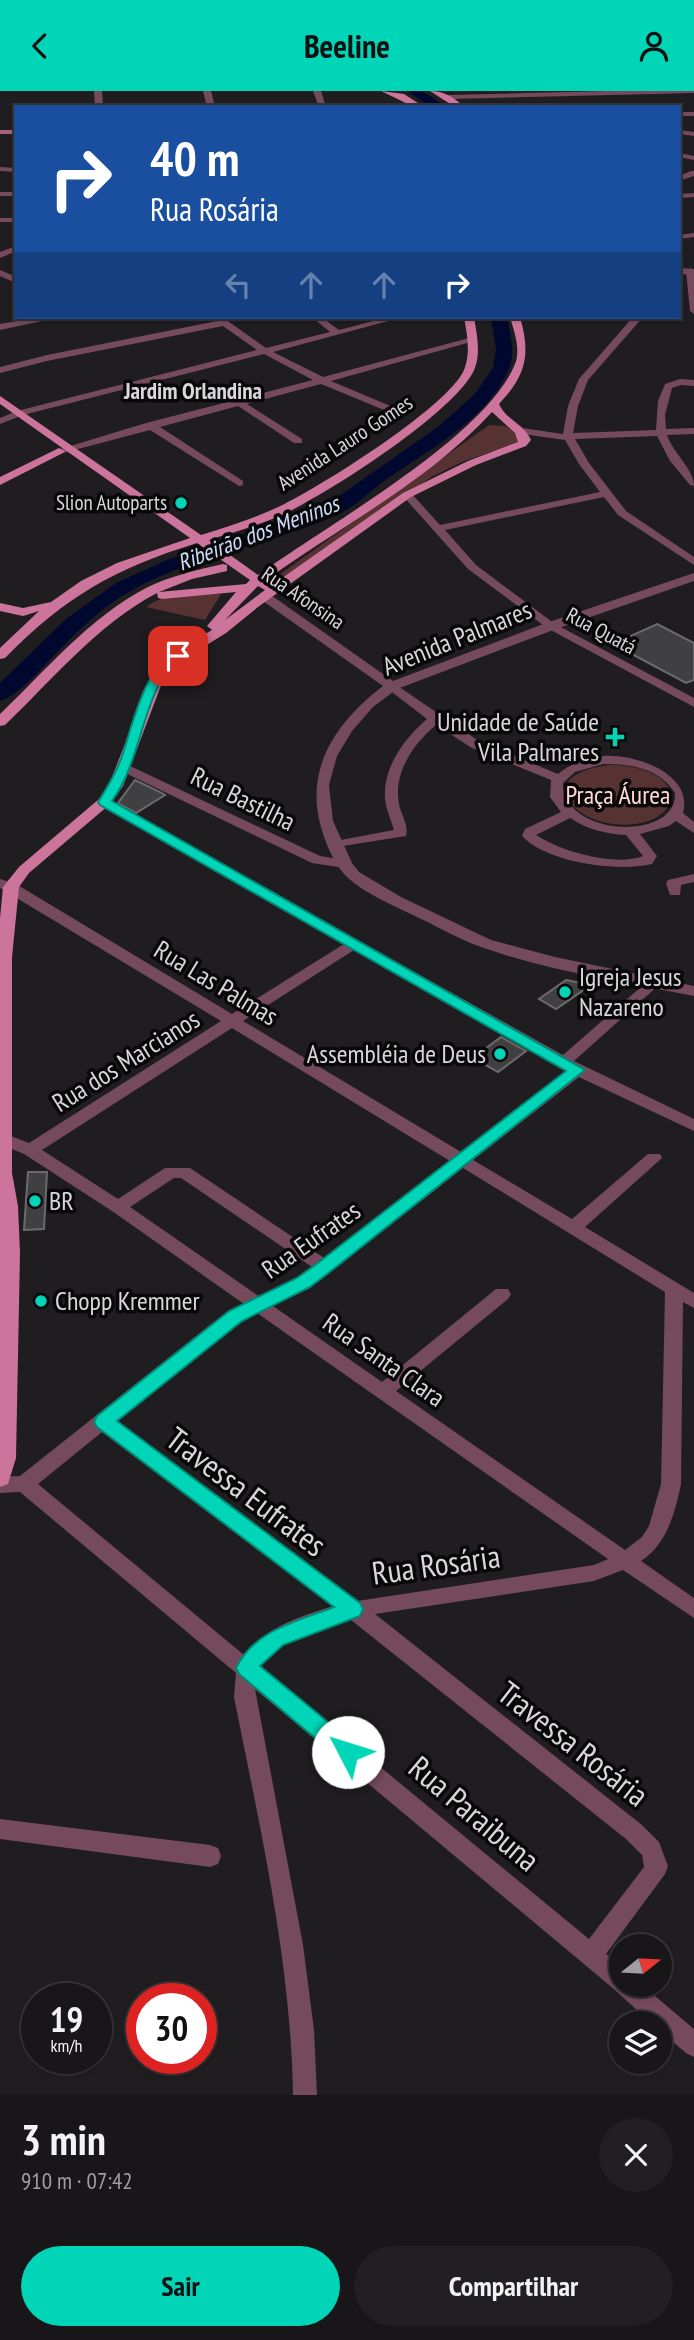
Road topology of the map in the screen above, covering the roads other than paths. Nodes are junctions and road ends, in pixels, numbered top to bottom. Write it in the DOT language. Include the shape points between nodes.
graph roads {
  1 [pos="385,91"];
  2 [pos="434,91"];
  3 [pos="457,91"];
  4 [pos="644,91"];
  5 [pos="694,91"];
  6 [pos="466,96"];
  7 [pos="449,97"];
  8 [pos="417,105"];
  9 [pos="458,105"];
  10 [pos="689,271"];
  11 [pos="692,313"];
  12 [pos="45,319"];
  13 [pos="319,319"];
  14 [pos="390,319"];
  15 [pos="468,319"];
  16 [pos="516,319"];
  17 [pos="636,319"];
  18 [pos="220,320"];
  19 [pos="0,327"];
  20 [pos="336,332"];
  21 [pos="473,340"];
  22 [pos="265,351"];
  23 [pos="0,370"];
  24 [pos="321,380"];
  25 [pos="694,383"];
  26 [pos="0,399"];
  27 [pos="238,402"];
  28 [pos="494,405"];
  29 [pos="392,410"];
  30 [pos="7,415"];
  31 [pos="507,423"];
  32 [pos="150,425"];
  33 [pos="469,429"];
  34 [pos="522,431"];
  35 [pos="694,431"];
  36 [pos="660,432"];
  37 [pos="563,437"];
  38 [pos="298,441"];
  39 [pos="517,448"];
  40 [pos="64,449"];
  41 [pos="0,482"];
  42 [pos="239,483"];
  43 [pos="694,483"];
  44 [pos="605,494"];
  45 [pos="407,495"];
  46 [pos="436,529"];
  47 [pos="196,543"];
  48 [pos="290,560"];
  49 [pos="220,562"];
  50 [pos="694,562"];
  51 [pos="239,568"];
  52 [pos="694,577"];
  53 [pos="253,584"];
  54 [pos="268,593"];
  55 [pos="63,599"];
  56 [pos="133,602"];
  57 [pos="0,609"];
  58 [pos="551,626"];
  59 [pos="0,643"];
  60 [pos="0,655"];
  61 [pos="178,656"];
  62 [pos="392,686"];
  63 [pos="694,703"];
  64 [pos="435,719"];
  65 [pos="0,722"];
  66 [pos="124,767"];
  67 [pos="559,779"];
  68 [pos="688,793"];
  69 [pos="104,802"];
  70 [pos="568,814"];
  71 [pos="676,814"];
  72 [pos="694,829"];
  73 [pos="630,831"];
  74 [pos="335,845"];
  75 [pos="345,864"];
  76 [pos="694,878"];
  77 [pos="5,890"];
  78 [pos="675,893"];
  79 [pos="353,944"];
  80 [pos="654,983"];
  81 [pos="694,991"];
  82 [pos="233,1022"];
  83 [pos="571,1066"];
  84 [pos="2,1088"];
  85 [pos="694,1126"];
  86 [pos="3,1139"];
  87 [pos="30,1150"];
  88 [pos="654,1158"];
  89 [pos="463,1161"];
  90 [pos="1,1176"];
  91 [pos="4,1206"];
  92 [pos="118,1207"];
  93 [pos="573,1228"];
  94 [pos="325,1267"];
  95 [pos="674,1289"];
  96 [pos="502,1294"];
  97 [pos="694,1301"];
  98 [pos="259,1306"];
  99 [pos="383,1391"];
  100 [pos="103,1422"];
  101 [pos="0,1478"];
  102 [pos="24,1484"];
  103 [pos="0,1485"];
  104 [pos="627,1561"];
  105 [pos="353,1609"];
  106 [pos="694,1609"];
  107 [pos="247,1668"];
  108 [pos="0,1829"];
  109 [pos="210,1856"];
  110 [pos="591,1955"];
  111 [pos="609,1971"];
  112 [pos="639,1997"];
  113 [pos="694,2045"];
  114 [pos="305,2095"];
  1 -- 8 [label="main road"];
  2 -- 7 [label="main road"];
  3 -- 6 [label="street"];
  4 -- 5 [label="street"];
  4 -- 6 [label="street"];
  6 -- 7 [label="street"];
  7 -- 9 [label="main road"];
  10 -- 11 [label="street"];
  12 -- 19 [label="street"];
  13 -- 20 [label="street"];
  14 -- 20 [label="street"];
  15 -- 21 [label="main road, Avenida Lauro Gomes"];
  16 -- 28 [label="main road" via="520,364"];
  17 -- 37 [label="street" via="584,379"];
  18 -- 22 [label="street"];
  18 -- 23 [label="street"];
  20 -- 22 [label="street"];
  21 -- 24 [label="street"];
  21 -- 47 [label="main road, Avenida Lauro Gomes" via="466,375 429,413 311,495"];
  22 -- 24 [label="street"];
  22 -- 30 [label="street"];
  24 -- 27 [label="street"];
  24 -- 29 [label="street"];
  25 -- 36 [label="street" via="680,381 668,386 659,414"];
  26 -- 30 [label="main road, Rua Afonsina"];
  27 -- 32 [label="street"];
  27 -- 38 [label="street"];
  28 -- 31 [label="main road"];
  28 -- 33 [label="main road"];
  30 -- 40 [label="main road, Rua Afonsina"];
  31 -- 33 [label="main road"];
  31 -- 34 [label="main road"];
  32 -- 40 [label="street"];
  32 -- 42 [label="street"];
  33 -- 48 [label="main road"];
  34 -- 37 [label="street"];
  34 -- 39 [label="main road" via="526,440"];
  35 -- 36 [label="street"];
  36 -- 37 [label="street"];
  36 -- 43 [label="street" via="666,449"];
  37 -- 39 [label="street"];
  37 -- 44 [label="street"];
  39 -- 45 [label="main road" via="472,463"];
  40 -- 41 [label="main road"];
  40 -- 47 [label="main road, Rua Afonsina"];
  44 -- 46 [label="street"];
  44 -- 50 [label="street" via="634,523"];
  45 -- 46 [label="street, Rua Quatá"];
  45 -- 54 [label="main road"];
  46 -- 58 [label="street, Rua Quatá" via="472,566"];
  47 -- 49 [label="main road, Rua Afonsina"];
  47 -- 55 [label="main road, Avenida Lauro Gomes" via="113,569"];
  48 -- 51 [label="main road"];
  48 -- 53 [label="main road"];
  49 -- 51 [label="main road, Rua Afonsina"];
  49 -- 53 [label="main road, Rua Afonsina"];
  49 -- 56 [label="main road"];
  51 -- 53 [label="main road, Rua Afonsina"];
  52 -- 58 [label="street, Avenida Palmares"];
  53 -- 54 [label="main road, Rua Afonsina"];
  53 -- 56 [label="main road" via="181,591"];
  53 -- 61 [label="main road"];
  54 -- 61 [label="main road"];
  54 -- 62 [label="street, Rua Afonsina"];
  55 -- 57 [label="main road, Avenida Lauro Gomes" via="27,612"];
  55 -- 60 [label="main road, Avenida Lauro Gomes"];
  56 -- 65 [label="main road"];
  57 -- 59 [label="main road, Avenida Lauro Gomes" via="15,627"];
  58 -- 62 [label="street, Avenida Palmares"];
  58 -- 63 [label="street, Rua Quatá"];
  61 -- 66 [label="main road" via="153,684"];
  62 -- 64 [label="street, Rua Afonsina"];
  62 -- 74 [label="street, Avenida Palmares" via="346,729 330,756 323,805"];
  64 -- 67 [label="street, Rua Afonsina" via="486,750"];
  64 -- 74 [label="street" via="417,734 396,773 392,797 401,833"];
  66 -- 69 [label="main road"];
  66 -- 75 [label="street, Rua Bastilha" via="310,856"];
  67 -- 68 [label="street" via="576,766 617,759 659,770"];
  67 -- 70 [label="street" via="556,800"];
  68 -- 71 [label="street"];
  69 -- 77 [label="main road"];
  69 -- 79 [label="street"];
  70 -- 73 [label="street" via="589,825"];
  70 -- 73 [label="street" via="529,836 581,857 646,861 648,851"];
  71 -- 72 [label="street"];
  71 -- 73 [label="street" via="657,826"];
  74 -- 75 [label="street, Avenida Palmares"];
  75 -- 80 [label="street, Avenida Palmares" via="354,875 395,900 485,943"];
  76 -- 78 [label="street" via="673,883"];
  77 -- 82 [label="street, Rua Las Palmas"];
  77 -- 84 [label="main road"];
  79 -- 82 [label="street, Rua dos Marcianos"];
  79 -- 83 [label="street"];
  80 -- 81 [label="street, Avenida Palmares"];
  80 -- 83 [label="street, Rua Eufrates"];
  82 -- 87 [label="street, Rua dos Marcianos"];
  82 -- 89 [label="street, Rua Las Palmas"];
  83 -- 85 [label="street"];
  83 -- 89 [label="street, Rua Eufrates"];
  84 -- 86 [label="main road"];
  86 -- 87 [label="street, Rua Santa Clara"];
  86 -- 90 [label="main road"];
  87 -- 92 [label="street, Rua Santa Clara"];
  88 -- 93 [label="street"];
  89 -- 93 [label="street, Rua Las Palmas"];
  89 -- 94 [label="street, Rua Eufrates"];
  90 -- 91 [label="main road"];
  91 -- 101 [label="main road" via="5,1458"];
  92 -- 94 [label="street" via="171,1172 184,1172"];
  92 -- 98 [label="street, Rua Santa Clara"];
  93 -- 95 [label="street, Rua Las Palmas"];
  94 -- 98 [label="street, Rua Eufrates"];
  95 -- 97 [label="street, Rua Las Palmas"];
  95 -- 104 [label="street, Rua Rosária" via="672,1445 666,1513 644,1549"];
  96 -- 99 [label="street"];
  98 -- 99 [label="street, Rua Santa Clara"];
  98 -- 100 [label="street, Rua Eufrates" via="216,1330"];
  99 -- 104 [label="street, Rua Santa Clara"];
  100 -- 102 [label="street, Rua Eufrates"];
  100 -- 105 [label="street, Travessa Eufrates"];
  102 -- 103 [label="street"];
  102 -- 107 [label="street, Rua Paraibuna"];
  104 -- 105 [label="street, Rua Rosária" via="582,1575"];
  104 -- 106 [label="street, Rua Santa Clara"];
  105 -- 107 [label="street, Rua Rosária" via="276,1639 257,1653"];
  105 -- 110 [label="street, Travessa Rosária" via="651,1849 657,1866 652,1875"];
  107 -- 110 [label="street, Rua Paraibuna"];
  107 -- 114 [label="street" via="246,1697 301,2004"];
  108 -- 109 [label="street"];
  110 -- 111 [label="street, Rua Paraibuna"];
  112 -- 113 [label="street"];
}
